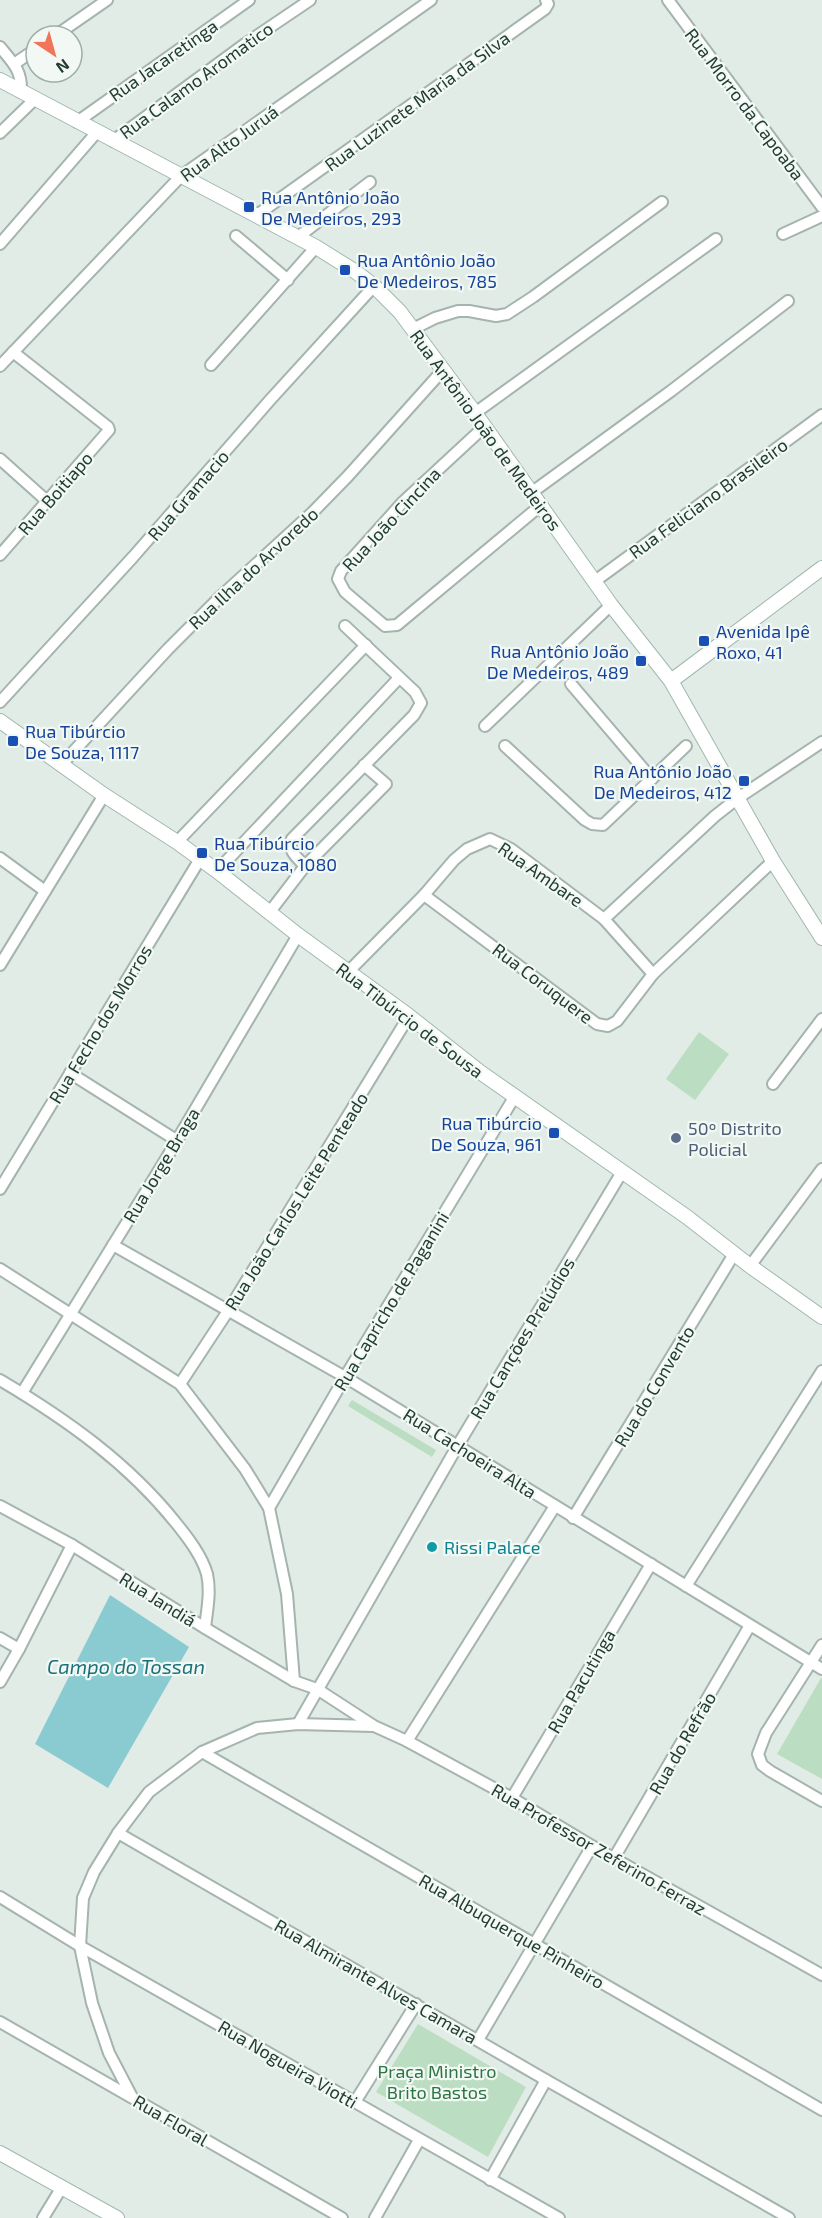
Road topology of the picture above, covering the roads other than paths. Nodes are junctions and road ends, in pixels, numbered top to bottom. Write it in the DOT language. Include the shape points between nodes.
graph roads {
  1 [pos="107,0"];
  2 [pos="249,0"];
  3 [pos="310,0"];
  4 [pos="431,0"];
  5 [pos="668,0"];
  6 [pos="547,3"];
  7 [pos="72,24"];
  8 [pos="0,47"];
  9 [pos="24,57"];
  10 [pos="14,64"];
  11 [pos="0,81"];
  12 [pos="21,92"];
  13 [pos="35,99"];
  14 [pos="77,122"];
  15 [pos="97,132"];
  16 [pos="0,133"];
  17 [pos="113,141"];
  18 [pos="180,176"];
  19 [pos="370,182"];
  20 [pos="662,202"];
  21 [pos="822,207"];
  22 [pos="257,215"];
  23 [pos="822,216"];
  24 [pos="783,234"];
  25 [pos="236,236"];
  26 [pos="298,237"];
  27 [pos="716,239"];
  28 [pos="0,244"];
  29 [pos="316,247"];
  30 [pos="288,280"];
  31 [pos="374,286"];
  32 [pos="788,301"];
  33 [pos="413,329"];
  34 [pos="12,352"];
  35 [pos="211,365"];
  36 [pos="0,366"];
  37 [pos="443,370"];
  38 [pos="475,413"];
  39 [pos="822,415"];
  40 [pos="484,427"];
  41 [pos="0,459"];
  42 [pos="531,493"];
  43 [pos="48,502"];
  44 [pos="540,506"];
  45 [pos="0,555"];
  46 [pos="822,568"];
  47 [pos="595,581"];
  48 [pos="611,605"];
  49 [pos="345,626"];
  50 [pos="366,645"];
  51 [pos="399,678"];
  52 [pos="671,681"];
  53 [pos="571,684"];
  54 [pos="0,702"];
  55 [pos="0,721"];
  56 [pos="484,726"];
  57 [pos="700,732"];
  58 [pos="822,742"];
  59 [pos="505,746"];
  60 [pos="62,764"];
  61 [pos="364,765"];
  62 [pos="652,779"];
  63 [pos="104,795"];
  64 [pos="738,798"];
  65 [pos="177,842"];
  66 [pos="0,858"];
  67 [pos="200,859"];
  68 [pos="773,861"];
  69 [pos="305,866"];
  70 [pos="217,871"];
  71 [pos="45,891"];
  72 [pos="424,895"];
  73 [pos="269,913"];
  74 [pos="604,919"];
  75 [pos="298,935"];
  76 [pos="822,938"];
  77 [pos="0,965"];
  78 [pos="347,973"];
  79 [pos="653,974"];
  80 [pos="409,1016"];
  81 [pos="822,1018"];
  82 [pos="70,1073"];
  83 [pos="772,1084"];
  84 [pos="515,1096"];
  85 [pos="176,1140"];
  86 [pos="822,1169"];
  87 [pos="622,1172"];
  88 [pos="0,1189"];
  89 [pos="113,1245"];
  90 [pos="735,1254"];
  91 [pos="750,1266"];
  92 [pos="0,1269"];
  93 [pos="228,1311"];
  94 [pos="72,1313"];
  95 [pos="822,1317"];
  96 [pos="822,1371"];
  97 [pos="345,1377"];
  98 [pos="0,1380"];
  99 [pos="180,1384"];
  100 [pos="22,1393"];
  101 [pos="459,1445"];
  102 [pos="0,1506"];
  103 [pos="555,1506"];
  104 [pos="268,1508"];
  105 [pos="573,1518"];
  106 [pos="72,1545"];
  107 [pos="651,1564"];
  108 [pos="686,1586"];
  109 [pos="749,1627"];
  110 [pos="205,1628"];
  111 [pos="0,1638"];
  112 [pos="822,1645"];
  113 [pos="19,1649"];
  114 [pos="811,1663"];
  115 [pos="822,1669"];
  116 [pos="294,1681"];
  117 [pos="0,1682"];
  118 [pos="316,1689"];
  119 [pos="298,1724"];
  120 [pos="374,1726"];
  121 [pos="407,1741"];
  122 [pos="202,1752"];
  123 [pos="512,1798"];
  124 [pos="822,1801"];
  125 [pos="118,1833"];
  126 [pos="591,1846"];
  127 [pos="614,1858"];
  128 [pos="0,1897"];
  129 [pos="535,1944"];
  130 [pos="80,1946"];
  131 [pos="822,1975"];
  132 [pos="416,2004"];
  133 [pos="0,2022"];
  134 [pos="478,2040"];
  135 [pos="546,2080"];
  136 [pos="132,2097"];
  137 [pos="355,2102"];
  138 [pos="822,2110"];
  139 [pos="419,2140"];
  140 [pos="0,2152"];
  141 [pos="490,2180"];
  142 [pos="62,2187"];
  143 [pos="43,2218"];
  144 [pos="117,2218"];
  145 [pos="342,2218"];
  146 [pos="375,2218"];
  147 [pos="559,2218"];
  148 [pos="789,2218"];
  1 -- 7 [label="street"];
  2 -- 14 [label="street, Rua Jacaretinga"];
  3 -- 17 [label="street, Rua Calamo Aromatico"];
  4 -- 18 [label="street, Rua Alto Juruá"];
  5 -- 21 [label="street, Rua Morro da Capoaba"];
  6 -- 22 [label="street, Rua Luzinete Maria da Silva"];
  8 -- 10 [label="street"];
  9 -- 10 [label="street"];
  10 -- 12 [label="street" via="21,75"];
  11 -- 12 [label="street, Rua Antônio João de Medeiros"];
  12 -- 13 [label="street, Rua Antônio João de Medeiros"];
  13 -- 14 [label="street, Rua Antônio João de Medeiros"];
  13 -- 16 [label="street"];
  14 -- 15 [label="street, Rua Antônio João de Medeiros"];
  15 -- 17 [label="street, Rua Antônio João de Medeiros"];
  15 -- 28 [label="street"];
  17 -- 18 [label="street, Rua Antônio João de Medeiros"];
  18 -- 22 [label="street, Rua Antônio João de Medeiros"];
  18 -- 34 [label="street, Rua Alto Juruá"];
  19 -- 26 [label="street"];
  20 -- 33 [label="street" via="507,314 458,311"];
  22 -- 26 [label="street, Rua Antônio João de Medeiros"];
  23 -- 24 [label="street"];
  25 -- 30 [label="street"];
  26 -- 29 [label="street, Rua Antônio João de Medeiros"];
  27 -- 38 [label="street"];
  29 -- 30 [label="street"];
  29 -- 31 [label="street, Rua Antônio João de Medeiros"];
  30 -- 35 [label="street"];
  31 -- 33 [label="street, Rua Antônio João de Medeiros"];
  31 -- 54 [label="street, Rua Gramacio"];
  32 -- 42 [label="street"];
  33 -- 37 [label="street, Rua Antônio João de Medeiros"];
  34 -- 36 [label="street, Rua Alto Juruá"];
  34 -- 43 [label="street, Rua Boitiapo" via="109,430"];
  37 -- 38 [label="street, Rua Antônio João de Medeiros"];
  37 -- 60 [label="street, Rua Ilha do Arvoredo" via="348,476 168,649"];
  38 -- 40 [label="street, Rua Antônio João de Medeiros"];
  39 -- 47 [label="street, Rua Feliciano Brasileiro"];
  40 -- 42 [label="street, Rua Antônio João de Medeiros"];
  40 -- 44 [label="street, Rua João Cincina" via="402,503 341,572 338,579 342,589 385,626 397,625"];
  41 -- 43 [label="street"];
  42 -- 44 [label="street, Rua Antônio João de Medeiros"];
  43 -- 45 [label="street, Rua Boitiapo"];
  44 -- 47 [label="street, Rua Antônio João de Medeiros"];
  46 -- 52 [label="street"];
  47 -- 48 [label="street, Rua Antônio João de Medeiros"];
  48 -- 52 [label="street, Rua Antônio João de Medeiros"];
  48 -- 56 [label="street"];
  49 -- 50 [label="street"];
  50 -- 51 [label="street"];
  50 -- 65 [label="street"];
  51 -- 61 [label="street" via="418,695 420,708"];
  51 -- 70 [label="street"];
  52 -- 57 [label="street, Rua Antônio João de Medeiros"];
  53 -- 62 [label="street"];
  55 -- 60 [label="street, Rua Tibúrcio de Sousa"];
  57 -- 62 [label="street"];
  57 -- 64 [label="street, Rua Antônio João de Medeiros"];
  58 -- 64 [label="street"];
  59 -- 62 [label="street" via="585,820 598,826"];
  60 -- 63 [label="street, Rua Tibúrcio de Sousa"];
  61 -- 69 [label="street" via="292,839 292,852"];
  61 -- 69 [label="street" via="386,784"];
  63 -- 65 [label="street, Rua Tibúrcio de Sousa"];
  63 -- 71 [label="street"];
  64 -- 68 [label="street, Rua Antônio João de Medeiros"];
  64 -- 74 [label="street"];
  65 -- 67 [label="street, Rua Tibúrcio de Sousa"];
  66 -- 71 [label="street"];
  67 -- 70 [label="street, Rua Tibúrcio de Sousa"];
  67 -- 82 [label="street, Rua Fecho dos Morros"];
  68 -- 76 [label="street, Rua Antônio João de Medeiros"];
  68 -- 79 [label="street, Rua Coruquere"];
  69 -- 73 [label="street"];
  70 -- 73 [label="street, Rua Tibúrcio de Sousa"];
  71 -- 77 [label="street"];
  72 -- 74 [label="street, Rua Ambare" via="454,860 490,839 511,849"];
  72 -- 78 [label="street, Rua Ambare"];
  72 -- 79 [label="street, Rua Coruquere" via="597,1024 608,1026 617,1021"];
  73 -- 75 [label="street, Rua Tibúrcio de Sousa"];
  74 -- 79 [label="street, Rua Ambare"];
  75 -- 78 [label="street, Rua Tibúrcio de Sousa"];
  75 -- 85 [label="street, Rua Jorge Braga"];
  78 -- 80 [label="street, Rua Tibúrcio de Sousa"];
  80 -- 84 [label="street, Rua Tibúrcio de Sousa"];
  80 -- 93 [label="street, Rua João Carlos Leite Penteado"];
  81 -- 83 [label="street"];
  82 -- 85 [label="street"];
  82 -- 88 [label="street, Rua Fecho dos Morros"];
  84 -- 87 [label="street, Rua Tibúrcio de Sousa"];
  84 -- 97 [label="street, Rua Capricho de Paganini"];
  85 -- 89 [label="street, Rua Jorge Braga"];
  86 -- 91 [label="street"];
  87 -- 90 [label="street, Rua Tibúrcio de Sousa"];
  87 -- 101 [label="street, Rua Canções Prelúdios"];
  89 -- 93 [label="street, Rua Cachoeira Alta"];
  89 -- 94 [label="street, Rua Jorge Braga"];
  90 -- 91 [label="street, Rua Tibúrcio de Sousa"];
  90 -- 105 [label="street, Rua do Convento"];
  91 -- 95 [label="street, Rua Tibúrcio de Sousa"];
  92 -- 94 [label="street"];
  93 -- 97 [label="street, Rua Cachoeira Alta"];
  93 -- 99 [label="street, Rua João Carlos Leite Penteado"];
  94 -- 99 [label="street"];
  94 -- 100 [label="street, Rua Jorge Braga"];
  96 -- 108 [label="street"];
  97 -- 101 [label="street, Rua Cachoeira Alta"];
  97 -- 104 [label="street, Rua Capricho de Paganini"];
  98 -- 100 [label="street"];
  99 -- 104 [label="street" via="245,1469"];
  100 -- 110 [label="street" via="76,1428 138,1479 182,1531 206,1572 210,1592"];
  101 -- 103 [label="street, Rua Cachoeira Alta"];
  101 -- 118 [label="street, Rua Canções Prelúdios"];
  102 -- 106 [label="street, Rua Jandiá"];
  103 -- 105 [label="street, Rua Cachoeira Alta"];
  103 -- 121 [label="street"];
  104 -- 116 [label="street" via="287,1594"];
  105 -- 107 [label="street, Rua Cachoeira Alta"];
  106 -- 110 [label="street, Rua Jandiá"];
  106 -- 113 [label="street"];
  107 -- 108 [label="street, Rua Cachoeira Alta"];
  107 -- 123 [label="street, Rua Pacutinga"];
  108 -- 109 [label="street, Rua Cachoeira Alta"];
  109 -- 114 [label="street, Rua Cachoeira Alta"];
  109 -- 127 [label="street, Rua do Refrão"];
  110 -- 116 [label="street, Rua Jandiá"];
  111 -- 113 [label="street"];
  112 -- 114 [label="street"];
  113 -- 117 [label="street"];
  114 -- 115 [label="street, Rua Cachoeira Alta"];
  114 -- 124 [label="street" via="766,1733 758,1754 770,1771"];
  116 -- 118 [label="street, Rua Jandiá"];
  118 -- 119 [label="street, Rua Canções Prelúdios"];
  118 -- 120 [label="street, Rua Professor Zeferino Ferraz"];
  119 -- 120 [label="street, Rua Professor Zeferino Ferraz"];
  119 -- 122 [label="street, Rua Professor Zeferino Ferraz" via="257,1728"];
  120 -- 121 [label="street, Rua Professor Zeferino Ferraz"];
  121 -- 123 [label="street, Rua Professor Zeferino Ferraz"];
  122 -- 125 [label="street, Rua Professor Zeferino Ferraz" via="149,1792"];
  122 -- 129 [label="street, Rua Albuquerque Pinheiro"];
  123 -- 126 [label="street, Rua Professor Zeferino Ferraz"];
  125 -- 130 [label="street, Rua Professor Zeferino Ferraz" via="83,1898"];
  125 -- 132 [label="street, Rua Almirante Alves Camara"];
  126 -- 127 [label="street, Rua Professor Zeferino Ferraz"];
  126 -- 129 [label="street"];
  127 -- 131 [label="street, Rua Professor Zeferino Ferraz"];
  128 -- 130 [label="street, Rua Nogueira Viotti"];
  129 -- 134 [label="street"];
  129 -- 138 [label="street, Rua Albuquerque Pinheiro"];
  130 -- 136 [label="street, Rua Professor Zeferino Ferraz" via="92,2003 109,2053"];
  130 -- 137 [label="street, Rua Nogueira Viotti"];
  132 -- 134 [label="street, Rua Almirante Alves Camara"];
  132 -- 137 [label="street"];
  133 -- 136 [label="street, Rua Floral"];
  134 -- 135 [label="street, Rua Almirante Alves Camara"];
  135 -- 141 [label="street"];
  135 -- 148 [label="street, Rua Almirante Alves Camara"];
  136 -- 145 [label="street, Rua Floral"];
  137 -- 139 [label="street, Rua Nogueira Viotti"];
  139 -- 141 [label="street, Rua Nogueira Viotti"];
  139 -- 146 [label="street"];
  140 -- 142 [label="street"];
  141 -- 147 [label="street, Rua Nogueira Viotti"];
  142 -- 143 [label="street"];
  142 -- 144 [label="street"];
}
